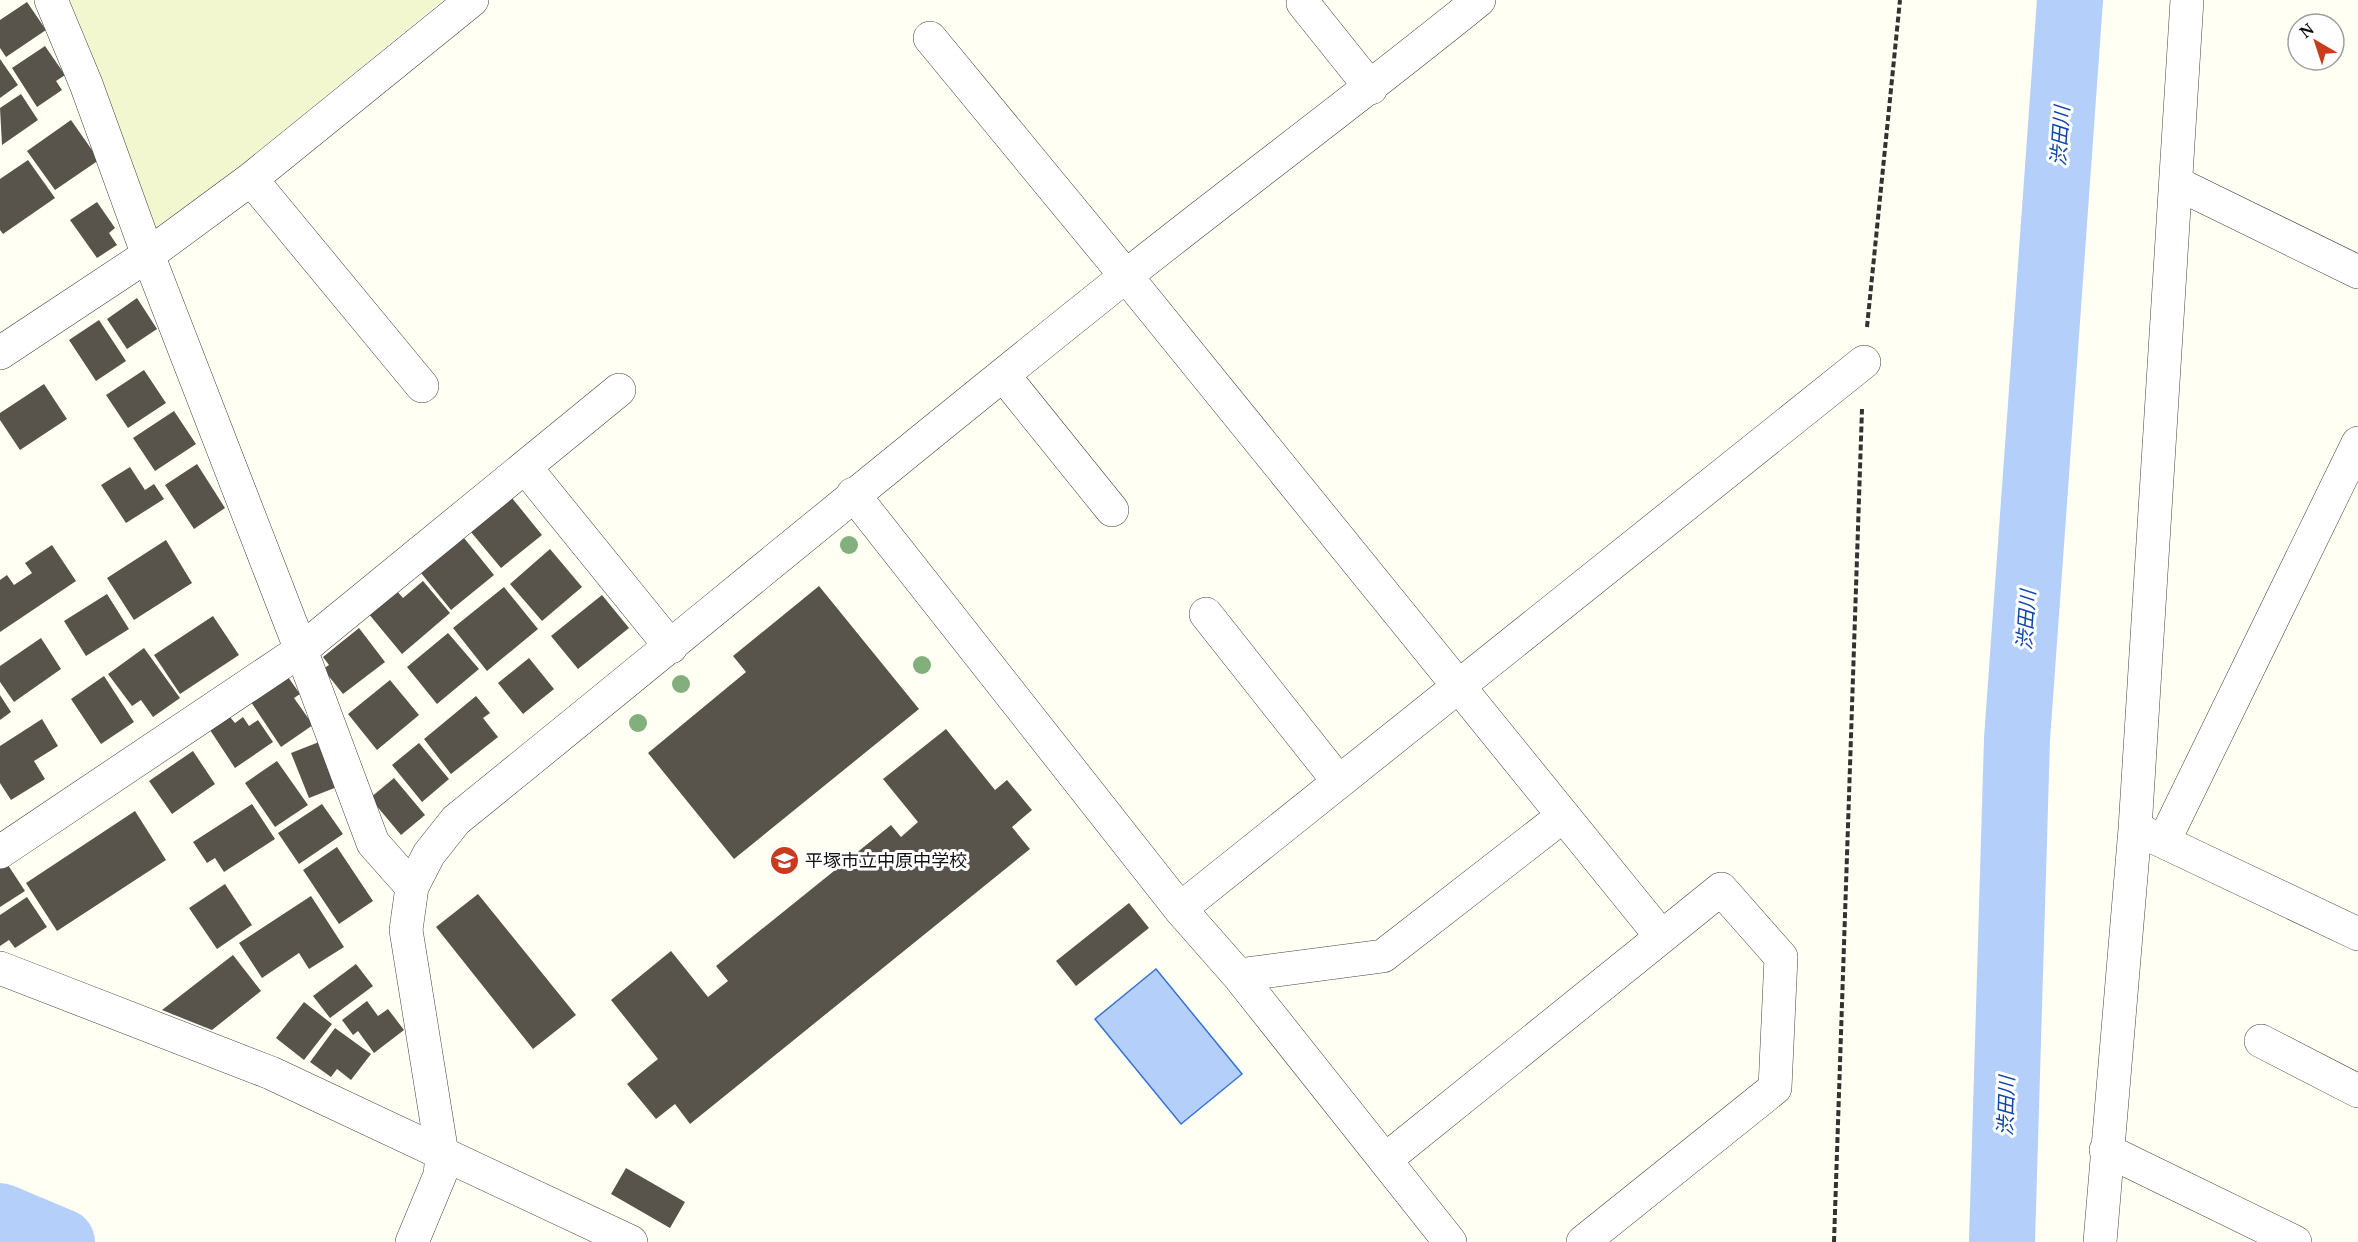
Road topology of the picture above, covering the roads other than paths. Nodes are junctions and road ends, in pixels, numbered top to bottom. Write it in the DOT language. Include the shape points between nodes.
graph roads {
  1 [pos="51,0"];
  2 [pos="472,0"];
  3 [pos="1304,0"];
  4 [pos="1479,0"];
  5 [pos="2187,0"];
  6 [pos="930,38"];
  7 [pos="1371,88"];
  8 [pos="251,179"];
  9 [pos="2176,183"];
  10 [pos="148,255"];
  11 [pos="2358,272"];
  12 [pos="1126,276"];
  13 [pos="0,353"];
  14 [pos="1864,362"];
  15 [pos="1004,376"];
  16 [pos="422,386"];
  17 [pos="619,390"];
  18 [pos="2358,443"];
  19 [pos="525,468"];
  20 [pos="853,494"];
  21 [pos="1112,510"];
  22 [pos="1206,614"];
  23 [pos="671,647"];
  24 [pos="301,650"];
  25 [pos="1457,685"];
  26 [pos="1339,782"];
  27 [pos="1563,816"];
  28 [pos="2149,835"];
  29 [pos="0,852"];
  30 [pos="412,887"];
  31 [pos="1180,909"];
  32 [pos="2358,934"];
  33 [pos="1661,936"];
  34 [pos="0,968"];
  35 [pos="1238,975"];
  36 [pos="2261,1041"];
  37 [pos="2358,1090"];
  38 [pos="2106,1150"];
  39 [pos="1385,1160"];
  40 [pos="441,1164"];
  41 [pos="412,1242"];
  42 [pos="631,1242"];
  43 [pos="1450,1242"];
  44 [pos="1583,1242"];
  45 [pos="2100,1242"];
  46 [pos="2295,1242"];
  1 -- 10 [label="street" via="87,84"];
  2 -- 8 [label="street"];
  3 -- 7 [label="street"];
  4 -- 7 [label="street"];
  5 -- 9 [label="street"];
  6 -- 12 [label="street"];
  7 -- 12 [label="street"];
  8 -- 10 [label="street"];
  8 -- 16 [label="street"];
  9 -- 11 [label="street"];
  9 -- 28 [label="street"];
  10 -- 13 [label="street"];
  10 -- 24 [label="street"];
  12 -- 15 [label="street"];
  12 -- 25 [label="street"];
  14 -- 25 [label="street"];
  15 -- 20 [label="street"];
  15 -- 21 [label="street"];
  17 -- 19 [label="street"];
  18 -- 28 [label="street"];
  19 -- 23 [label="street"];
  19 -- 24 [label="street"];
  20 -- 23 [label="street"];
  20 -- 31 [label="street"];
  22 -- 26 [label="street"];
  23 -- 30 [label="street" via="456,820 429,854"];
  24 -- 29 [label="street"];
  24 -- 30 [label="street" via="373,843"];
  25 -- 26 [label="street"];
  25 -- 27 [label="street"];
  26 -- 31 [label="street"];
  27 -- 33 [label="street"];
  27 -- 35 [label="street" via="1383,956"];
  28 -- 32 [label="street"];
  28 -- 38 [label="street"];
  30 -- 40 [label="street" via="406,930"];
  31 -- 35 [label="street"];
  33 -- 39 [label="street"];
  33 -- 44 [label="street" via="1721,889 1781,957 1775,1088"];
  34 -- 40 [label="street" via="271,1073"];
  35 -- 39 [label="street"];
  36 -- 37 [label="street"];
  38 -- 45 [label="street"];
  38 -- 46 [label="street"];
  39 -- 43 [label="street"];
  40 -- 41 [label="street"];
  40 -- 42 [label="street"];
}
